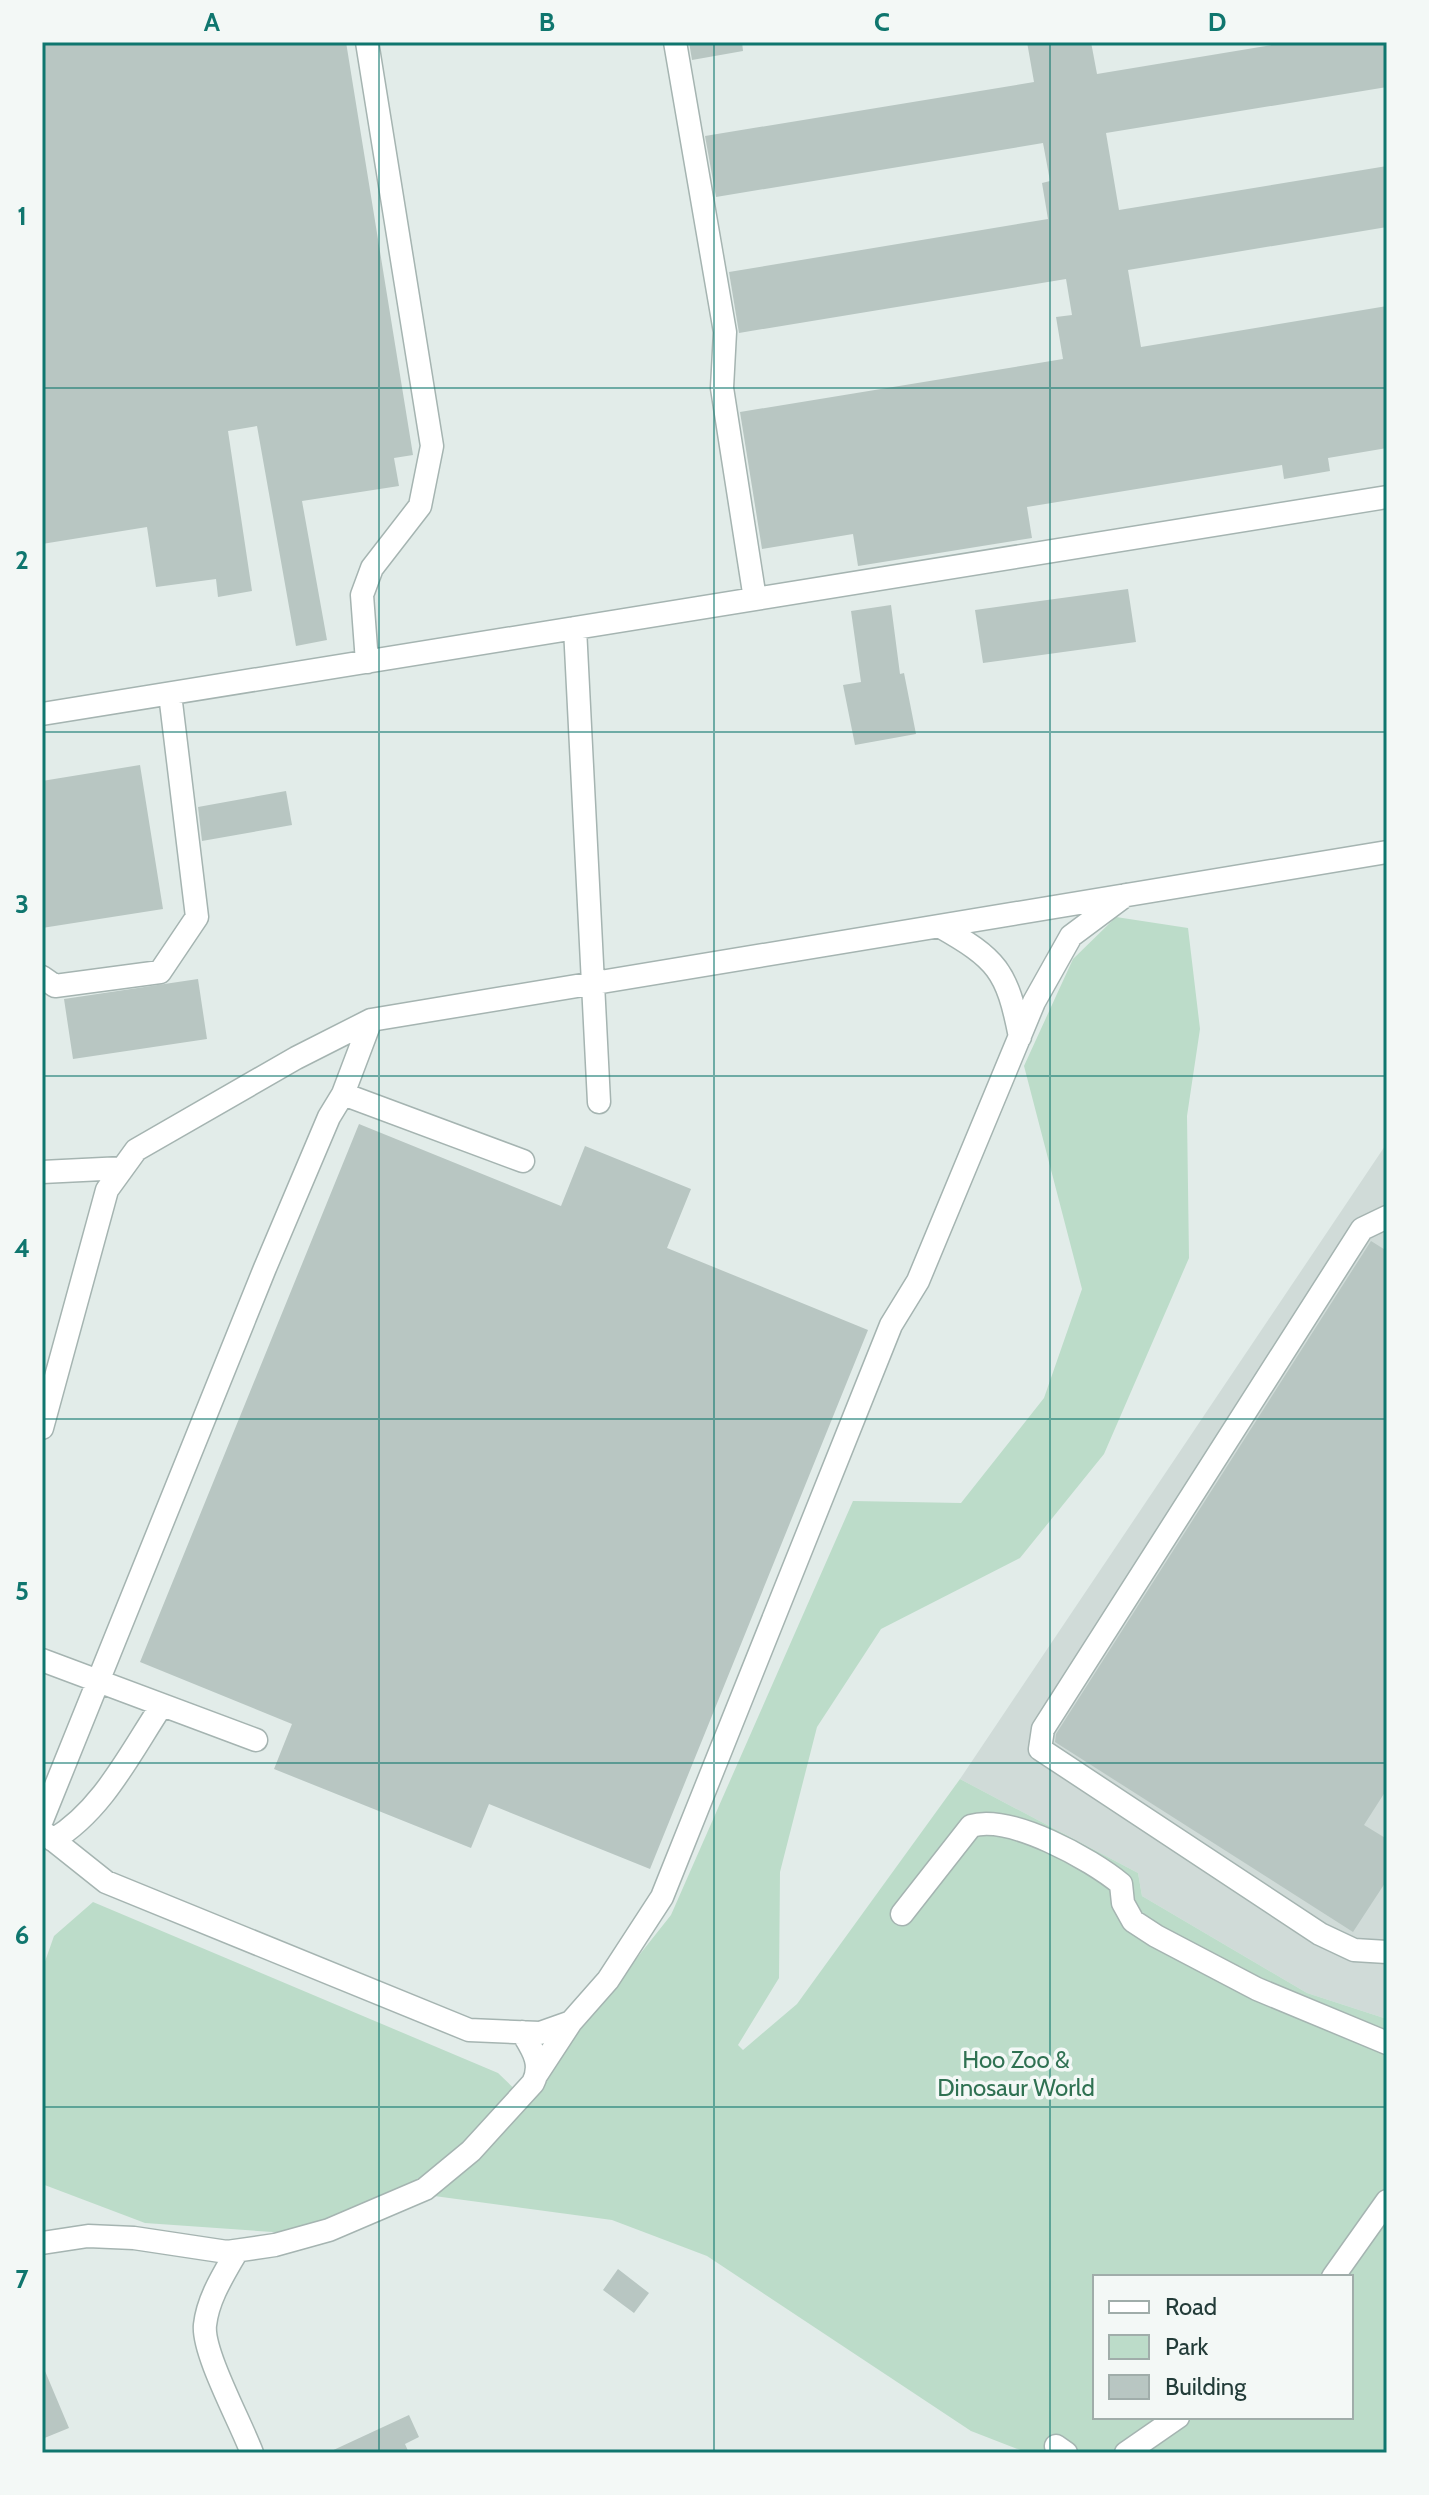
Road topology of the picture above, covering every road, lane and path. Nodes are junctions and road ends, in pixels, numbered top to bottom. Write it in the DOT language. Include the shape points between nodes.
graph roads {
  1 [pos="367,42"];
  2 [pos="675,42"];
  3 [pos="1387,497"];
  4 [pos="755,599"];
  5 [pos="575,628"];
  6 [pos="367,662"];
  7 [pos="170,694"];
  8 [pos="42,714"];
  9 [pos="1387,852"];
  10 [pos="1126,895"];
  11 [pos="939,926"];
  12 [pos="42,977"];
  13 [pos="595,983"];
  14 [pos="371,1020"];
  15 [pos="1020,1037"];
  16 [pos="343,1094"];
  17 [pos="599,1102"];
  18 [pos="523,1161"];
  19 [pos="123,1168"];
  20 [pos="42,1172"];
  21 [pos="1387,1217"];
  22 [pos="42,1428"];
  23 [pos="42,1660"];
  24 [pos="98,1681"];
  25 [pos="162,1705"];
  26 [pos="256,1740"];
  27 [pos="46,1831"];
  28 [pos="902,1914"];
  29 [pos="1387,1952"];
  30 [pos="571,2022"];
  31 [pos="522,2032"];
  32 [pos="1387,2043"];
  33 [pos="537,2074"];
  34 [pos="1387,2201"];
  35 [pos="42,2243"];
  36 [pos="237,2251"];
  37 [pos="1334,2275"];
  38 [pos="1175,2419"];
  39 [pos="252,2453"];
  40 [pos="1126,2453"];
  1 -- 6 [label="street" via="432,446 420,506 372,568 362,595"];
  2 -- 4 [label="street" via="725,332 722,388"];
  3 -- 4 [label="street"];
  4 -- 5 [label="street"];
  5 -- 6 [label="street"];
  5 -- 13 [label="street"];
  6 -- 7 [label="street"];
  7 -- 8 [label="street"];
  7 -- 12 [label="street" via="197,917 160,972 55,986"];
  9 -- 10 [label="street"];
  10 -- 11 [label="street"];
  10 -- 15 [label="street" via="1071,936"];
  11 -- 13 [label="street"];
  11 -- 15 [label="street" via="985,953 1012,994"];
  13 -- 14 [label="street"];
  13 -- 17 [label="street"];
  14 -- 16 [label="street"];
  14 -- 19 [label="street" via="148,1142"];
  15 -- 30 [label="street" via="918,1281 891,1325 662,1897 608,1980"];
  16 -- 18 [label="street"];
  16 -- 24 [label="street" via="265,1268"];
  19 -- 20 [label="street"];
  19 -- 22 [label="street" via="107,1190"];
  21 -- 29 [label="street" via="1362,1229 1043,1729 1040,1749 1320,1934 1354,1950"];
  23 -- 24 [label="street"];
  24 -- 25 [label="street"];
  24 -- 27 [label="street"];
  25 -- 26 [label="street"];
  25 -- 27 [label="street" via="78,1825"];
  27 -- 31 [label="street" via="120,1888 469,2030"];
  28 -- 32 [label="street" via="971,1826 1012,1826 1107,1872 1121,1884 1133,1921 1156,1936 1257,1989"];
  30 -- 31 [label="street" via="540,2033"];
  30 -- 33 [label="street"];
  31 -- 33 [label="street" via="537,2058"];
  33 -- 36 [label="street" via="471,2151 425,2189 329,2230"];
  34 -- 37 [label="street"];
  35 -- 36 [label="street" via="88,2236"];
  36 -- 39 [label="street" via="212,2297 205,2327 208,2350"];
  38 -- 40 [label="street"];
}
